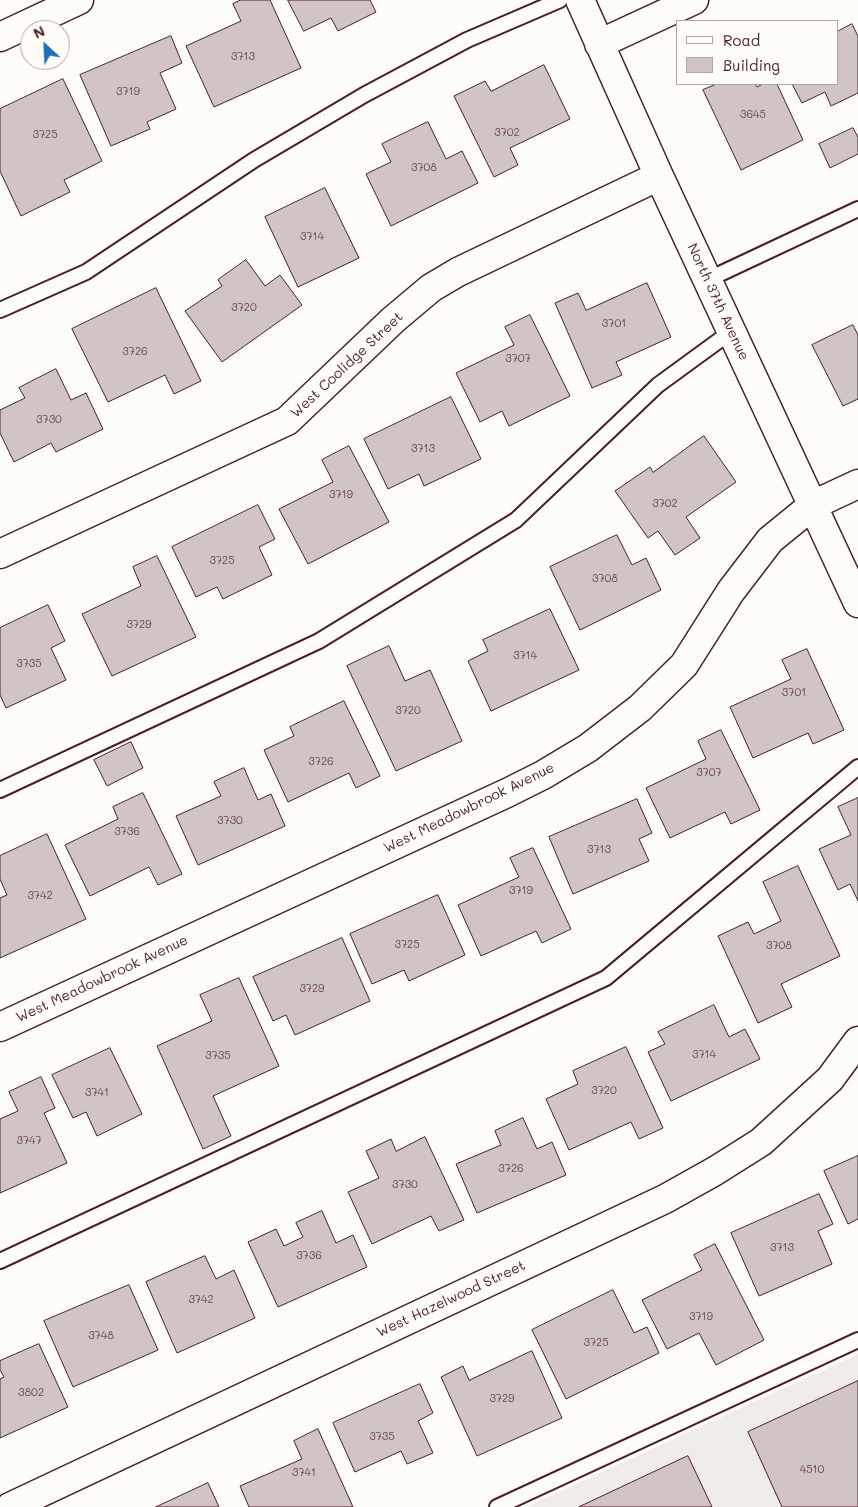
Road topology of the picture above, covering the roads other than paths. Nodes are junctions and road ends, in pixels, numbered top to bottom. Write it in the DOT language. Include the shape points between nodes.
graph roads {
  1 [pos="79,0"];
  2 [pos="560,0"];
  3 [pos="580,0"];
  4 [pos="694,0"];
  5 [pos="0,37"];
  6 [pos="599,44"];
  7 [pos="660,176"];
  8 [pos="858,209"];
  9 [pos="708,279"];
  10 [pos="0,310"];
  11 [pos="732,331"];
  12 [pos="858,484"];
  13 [pos="812,505"];
  14 [pos="0,554"];
  15 [pos="858,603"];
  16 [pos="858,767"];
  17 [pos="0,790"];
  18 [pos="0,1027"];
  19 [pos="858,1041"];
  20 [pos="0,1261"];
  21 [pos="858,1340"];
  22 [pos="10,1507"];
  23 [pos="497,1507"];
  1 -- 5 [label="street"];
  2 -- 10 [label="lane" via="467,40 364,95 254,160 86,272"];
  3 -- 6 [label="street, North 37th Avenue"];
  4 -- 6 [label="street"];
  6 -- 7 [label="street, North 37th Avenue"];
  7 -- 9 [label="street, North 37th Avenue"];
  7 -- 14 [label="street, West Coolidge Street" via="458,272 431,288 288,421"];
  8 -- 9 [label="lane"];
  9 -- 11 [label="street, North 37th Avenue"];
  11 -- 13 [label="street, North 37th Avenue"];
  11 -- 17 [label="lane" via="658,385 516,520 319,641"];
  12 -- 13 [label="street, West Meadowbrook Avenue"];
  13 -- 15 [label="street, North 37th Avenue"];
  13 -- 18 [label="street, West Meadowbrook Avenue" via="770,540 731,591 684,664 640,708 588,748 507,793"];
  16 -- 20 [label="lane" via="606,978"];
  19 -- 22 [label="street, West Hazelwood Street" via="830,1079 761,1142 715,1172 665,1199"];
  21 -- 23 [label="lane"];
}
